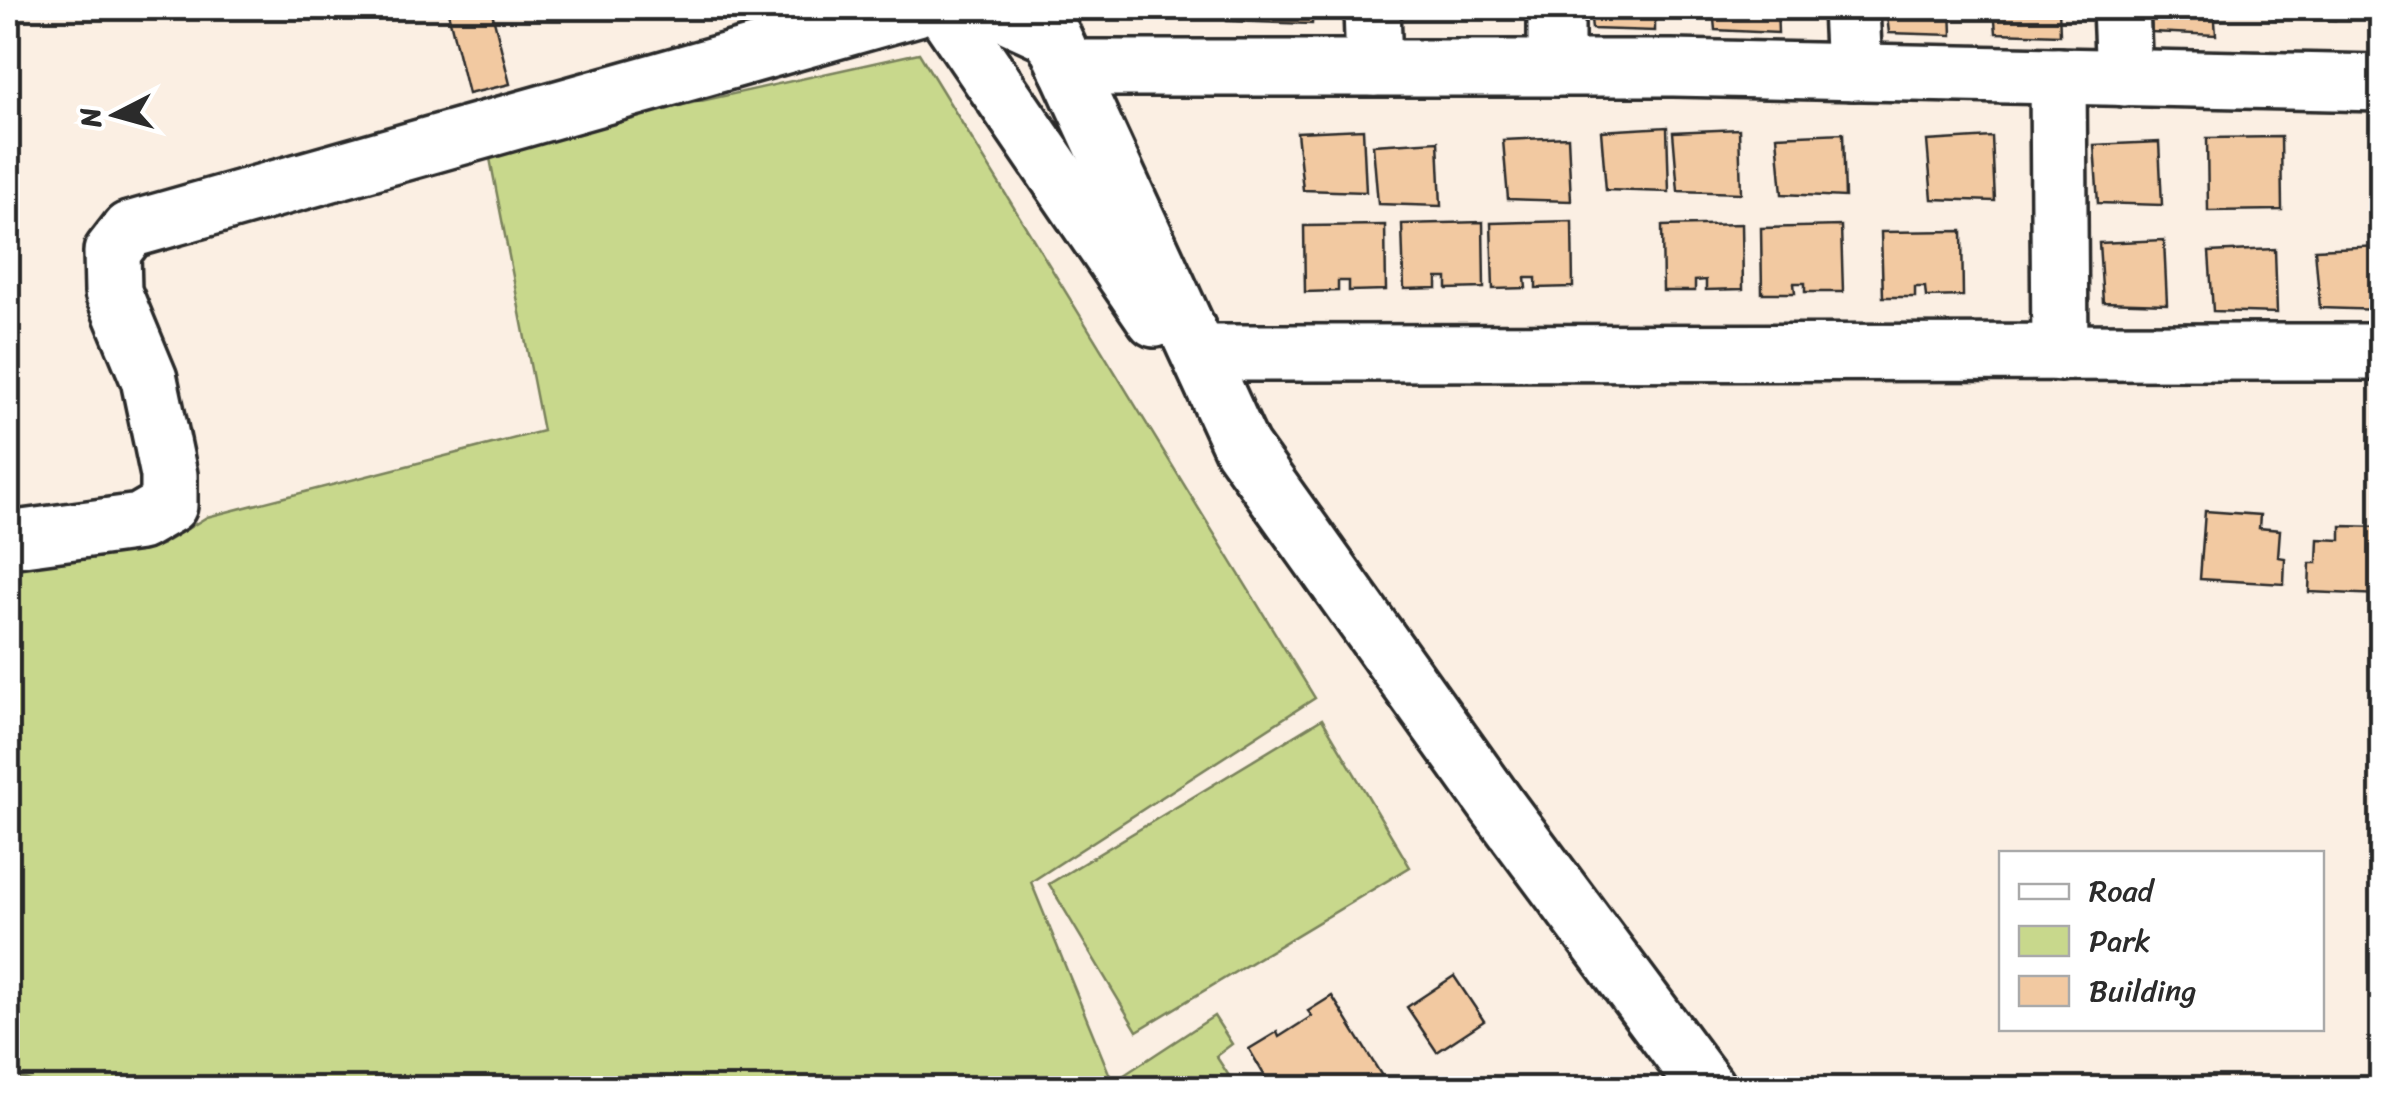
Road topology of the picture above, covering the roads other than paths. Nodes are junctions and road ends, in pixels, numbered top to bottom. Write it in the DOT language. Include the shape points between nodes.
graph roads {
  1 [pos="917,8"];
  2 [pos="942,8"];
  3 [pos="993,8"];
  4 [pos="1372,8"];
  5 [pos="1556,8"];
  6 [pos="1851,8"];
  7 [pos="2121,8"];
  8 [pos="1050,37"];
  9 [pos="1374,68"];
  10 [pos="1556,68"];
  11 [pos="1854,72"];
  12 [pos="2058,76"];
  13 [pos="2124,78"];
  14 [pos="2382,83"];
  15 [pos="2382,352"];
  16 [pos="2060,353"];
  17 [pos="1200,354"];
  18 [pos="1242,448"];
  19 [pos="8,540"];
  20 [pos="1707,1088"];
  1 -- 19 [label="street" via="130,230 112,252 113,292 148,379 169,475 168,505 140,522"];
  2 -- 18 [label="street"];
  3 -- 8 [label="street"];
  4 -- 9 [label="street"];
  5 -- 10 [label="street"];
  6 -- 11 [label="street"];
  7 -- 13 [label="street"];
  8 -- 9 [label="street"];
  8 -- 17 [label="street"];
  8 -- 18 [label="street"];
  9 -- 10 [label="street"];
  10 -- 11 [label="street"];
  11 -- 12 [label="street"];
  12 -- 13 [label="street"];
  12 -- 16 [label="street"];
  13 -- 14 [label="street"];
  15 -- 16 [label="street"];
  16 -- 17 [label="street"];
  17 -- 18 [label="street"];
  18 -- 20 [label="street"];
}
